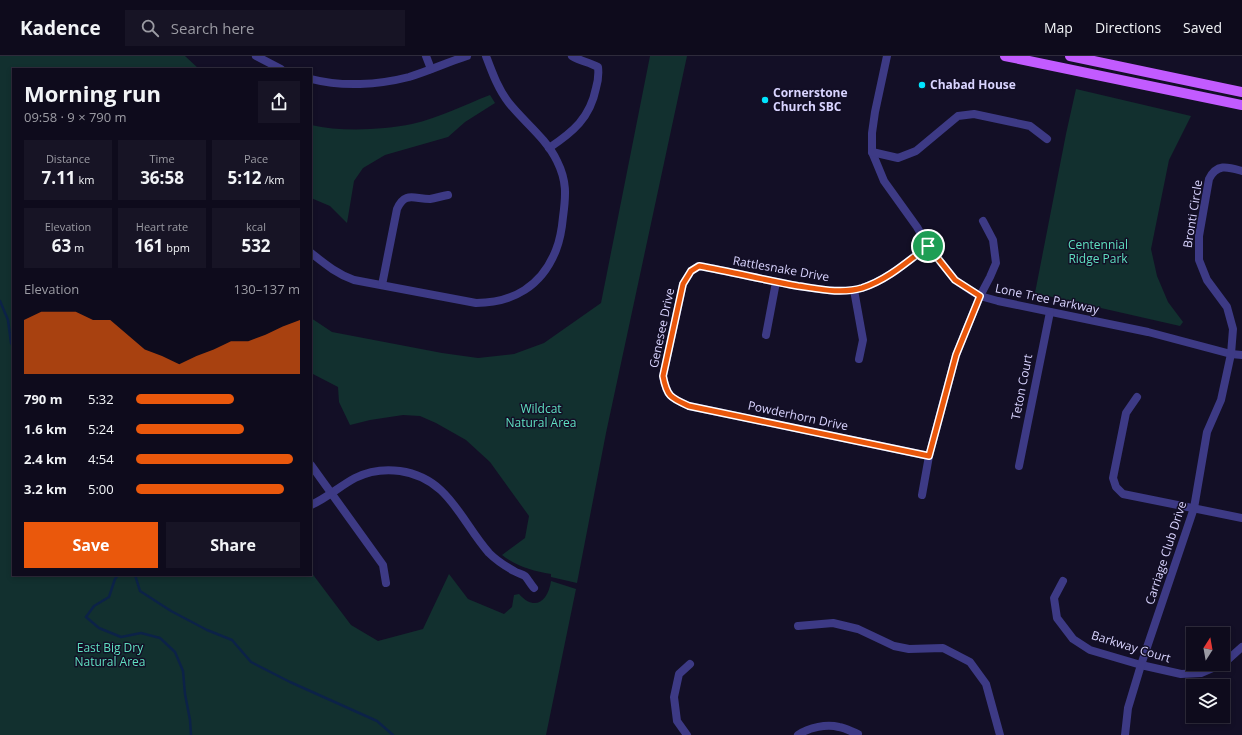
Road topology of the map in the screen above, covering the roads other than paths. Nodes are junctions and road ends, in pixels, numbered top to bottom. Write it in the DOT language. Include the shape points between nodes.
graph roads {
  1 [pos="256,56"];
  2 [pos="426,56"];
  3 [pos="467,56"];
  4 [pos="486,56"];
  5 [pos="572,56"];
  6 [pos="887,56"];
  7 [pos="1005,56"];
  8 [pos="1070,56"];
  9 [pos="279,68"];
  10 [pos="431,69"];
  11 [pos="312,79"];
  12 [pos="1242,92"];
  13 [pos="1242,106"];
  14 [pos="1047,139"];
  15 [pos="549,148"];
  16 [pos="872,152"];
  17 [pos="1242,170"];
  18 [pos="448,195"];
  19 [pos="982,221"];
  20 [pos="928,246"];
  21 [pos="312,254"];
  22 [pos="691,271"];
  23 [pos="776,282"];
  24 [pos="382,285"];
  25 [pos="854,290"];
  26 [pos="980,296"];
  27 [pos="1050,312"];
  28 [pos="766,335"];
  29 [pos="1231,354"];
  30 [pos="1242,355"];
  31 [pos="859,359"];
  32 [pos="666,391"];
  33 [pos="1137,397"];
  34 [pos="929,456"];
  35 [pos="312,466"];
  36 [pos="1019,466"];
  37 [pos="332,494"];
  38 [pos="922,495"];
  39 [pos="312,504"];
  40 [pos="1194,508"];
  41 [pos="1242,518"];
  42 [pos="1063,581"];
  43 [pos="386,583"];
  44 [pos="534,588"];
  45 [pos="798,626"];
  46 [pos="1242,648"];
  47 [pos="1230,658"];
  48 [pos="690,664"];
  49 [pos="1141,665"];
  50 [pos="1206,671"];
  51 [pos="858,734"];
  52 [pos="688,735"];
  53 [pos="798,735"];
  54 [pos="1000,735"];
  55 [pos="1125,735"];
  1 -- 9 [label="street"];
  2 -- 10 [label="street"];
  3 -- 10 [label="street"];
  4 -- 15 [label="street" via="509,103"];
  5 -- 15 [label="street" via="598,67 599,75 594,98 583,121 565,138"];
  6 -- 16 [label="street, Lone Tree Parkway" via="875,112"];
  7 -- 13 [label="main road"];
  8 -- 12 [label="main road"];
  10 -- 11 [label="street" via="409,77 364,84"];
  14 -- 16 [label="street" via="1030,126 974,114 958,116 916,151 898,158"];
  15 -- 24 [label="street" via="562,171 566,198 557,249 551,262 533,284 505,300 492,303 476,303"];
  16 -- 20 [label="street, Lone Tree Parkway" via="884,181"];
  17 -- 29 [label="street, Bronti Circle" via="1226,167 1212,173 1199,236 1198,260 1207,280 1227,307 1233,329"];
  18 -- 24 [label="street" via="430,199 414,196 400,201"];
  19 -- 26 [label="street" via="993,240 996,263"];
  20 -- 25 [label="street, Rattlesnake Drive" via="889,276"];
  20 -- 26 [label="street, Lone Tree Parkway" via="955,280"];
  21 -- 24 [label="street" via="342,276"];
  22 -- 23 [label="street, Rattlesnake Drive" via="699,266"];
  22 -- 32 [label="street, Genesee Drive" via="683,284 663,376"];
  23 -- 25 [label="street, Rattlesnake Drive" via="826,291"];
  23 -- 28 [label="street"];
  25 -- 31 [label="street" via="863,340"];
  26 -- 27 [label="street, Lone Tree Parkway"];
  26 -- 34 [label="street" via="956,355"];
  27 -- 29 [label="street, Lone Tree Parkway" via="1148,332"];
  27 -- 36 [label="street, Teton Court"];
  29 -- 30 [label="street, Lone Tree Parkway"];
  29 -- 40 [label="street, Carriage Club Drive" via="1221,400 1208,432"];
  32 -- 34 [label="street, Powderhorn Drive" via="675,400 689,406"];
  33 -- 40 [label="street" via="1126,413 1114,478 1116,487 1123,494"];
  34 -- 38 [label="street"];
  35 -- 37 [label="street"];
  37 -- 39 [label="street"];
  37 -- 43 [label="street" via="383,565"];
  37 -- 44 [label="street" via="355,478 381,470 409,472 422,477 445,493 490,554 525,576"];
  40 -- 41 [label="street"];
  40 -- 49 [label="street, Carriage Club Drive"];
  42 -- 49 [label="street, Barkway Court" via="1054,598 1057,618 1073,639 1090,650"];
  45 -- 54 [label="street" via="833,623 858,629 894,646 910,649 943,648 970,662 986,684"];
  46 -- 47 [label="street, Barkway Court"];
  48 -- 52 [label="street" via="679,674 674,697 678,721"];
  49 -- 50 [label="street, Barkway Court" via="1181,674"];
  49 -- 55 [label="street, Carriage Club Drive" via="1128,708"];
  51 -- 53 [label="street" via="840,727 827,726 804,731"];
}
